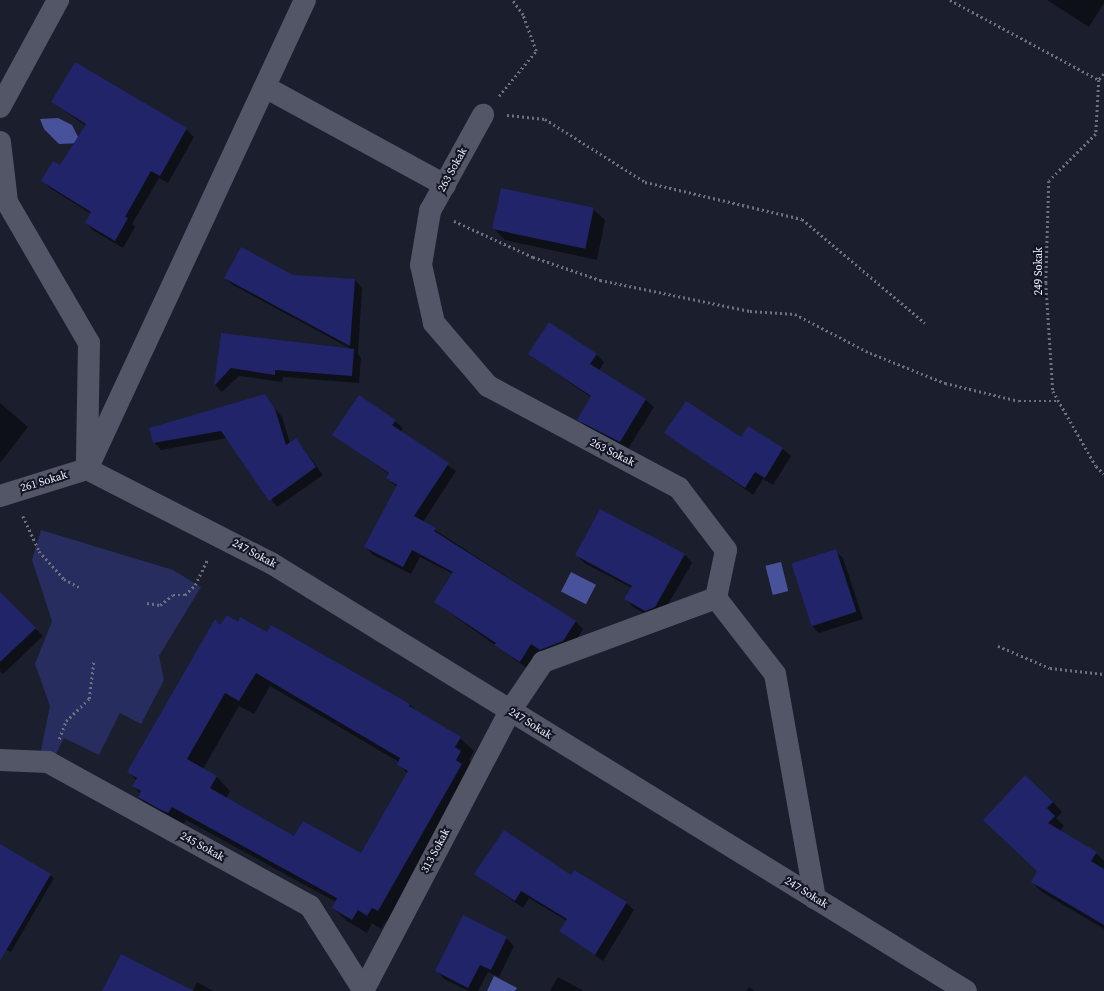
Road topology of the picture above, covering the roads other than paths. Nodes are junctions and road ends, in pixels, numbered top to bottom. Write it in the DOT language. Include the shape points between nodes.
graph roads {
  1 [pos="58,0"];
  2 [pos="305,0"];
  3 [pos="265,87"];
  4 [pos="0,107"];
  5 [pos="483,115"];
  6 [pos="0,142"];
  7 [pos="444,185"];
  8 [pos="87,469"];
  9 [pos="6,494"];
  10 [pos="716,598"];
  11 [pos="510,711"];
  12 [pos="0,760"];
  13 [pos="815,898"];
  14 [pos="363,991"];
  15 [pos="966,991"];
  1 -- 4 [label="street"];
  2 -- 3 [label="street"];
  3 -- 7 [label="street"];
  3 -- 8 [label="street"];
  5 -- 7 [label="street, 263 Sokak"];
  6 -- 8 [label="street" via="7,202 88,343"];
  7 -- 10 [label="street, 263 Sokak" via="430,211 421,265 434,322 488,386 679,488 726,550"];
  8 -- 9 [label="street, 261 Sokak"];
  8 -- 11 [label="street, 247 Sokak" via="271,563"];
  10 -- 11 [label="street" via="543,662"];
  10 -- 13 [label="street" via="775,674"];
  11 -- 13 [label="street, 247 Sokak"];
  11 -- 14 [label="street, 313 Sokak"];
  12 -- 14 [label="street, 245 Sokak" via="48,762 310,906"];
  13 -- 15 [label="street, 247 Sokak"];
}
